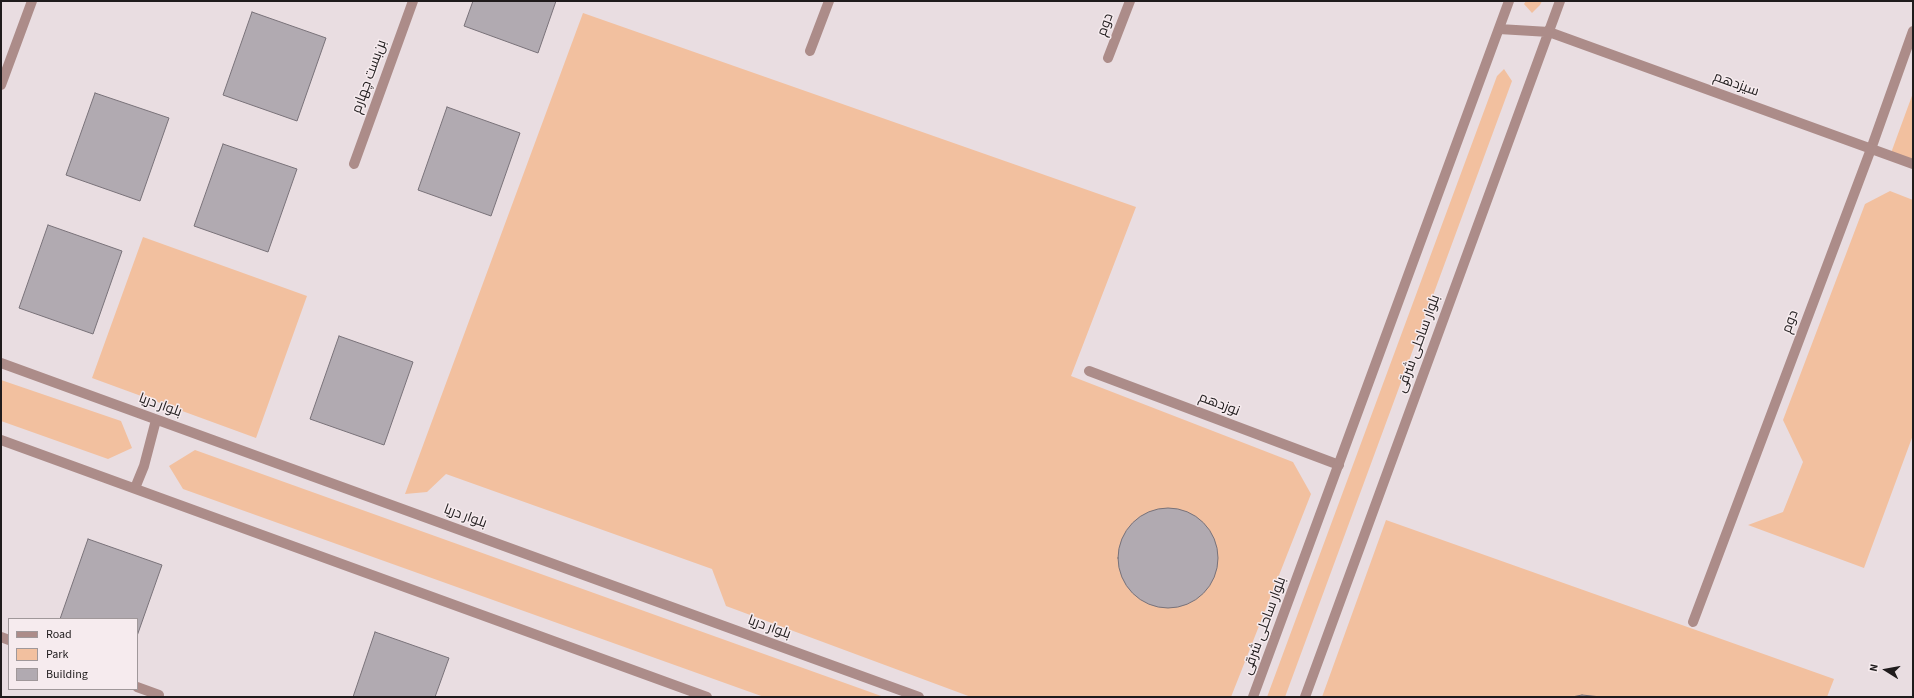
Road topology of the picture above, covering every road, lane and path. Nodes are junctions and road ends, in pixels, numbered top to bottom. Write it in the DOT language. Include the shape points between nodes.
graph roads {
  1 [pos="32,1"];
  2 [pos="413,1"];
  3 [pos="829,1"];
  4 [pos="1130,1"];
  5 [pos="1509,1"];
  6 [pos="1560,1"];
  7 [pos="1499,29"];
  8 [pos="1913,31"];
  9 [pos="1549,32"];
  10 [pos="810,51"];
  11 [pos="1108,58"];
  12 [pos="1,85"];
  13 [pos="1871,149"];
  14 [pos="354,164"];
  15 [pos="1913,164"];
  16 [pos="1,364"];
  17 [pos="1089,371"];
  18 [pos="156,420"];
  19 [pos="1,440"];
  20 [pos="1339,465"];
  21 [pos="135,488"];
  22 [pos="1694,622"];
  23 [pos="138,687"];
  24 [pos="160,696"];
  25 [pos="707,697"];
  26 [pos="919,697"];
  27 [pos="1253,697"];
  28 [pos="1304,697"];
  1 -- 12 [label="street"];
  2 -- 14 [label="street, بن‌بست چهارم"];
  3 -- 10 [label="street"];
  4 -- 11 [label="street, دوم"];
  5 -- 7 [label="street, بلوار ساحلی شرقی"];
  6 -- 9 [label="street, بلوار ساحلی شرقی"];
  7 -- 9 [label="street, سیزدهم"];
  7 -- 20 [label="street, بلوار ساحلی شرقی"];
  8 -- 13 [label="street, دوم"];
  9 -- 13 [label="street, سیزدهم"];
  9 -- 28 [label="street, بلوار ساحلی شرقی"];
  13 -- 15 [label="street, سیزدهم"];
  13 -- 22 [label="street, دوم"];
  16 -- 18 [label="street, بلوار دریا"];
  17 -- 20 [label="street, نوزدهم"];
  18 -- 21 [label="street" via="144,466"];
  18 -- 26 [label="street, بلوار دریا"];
  19 -- 21 [label="street"];
  20 -- 27 [label="street, بلوار ساحلی شرقی"];
  21 -- 25 [label="street"];
  23 -- 24 [label="street"];
}
